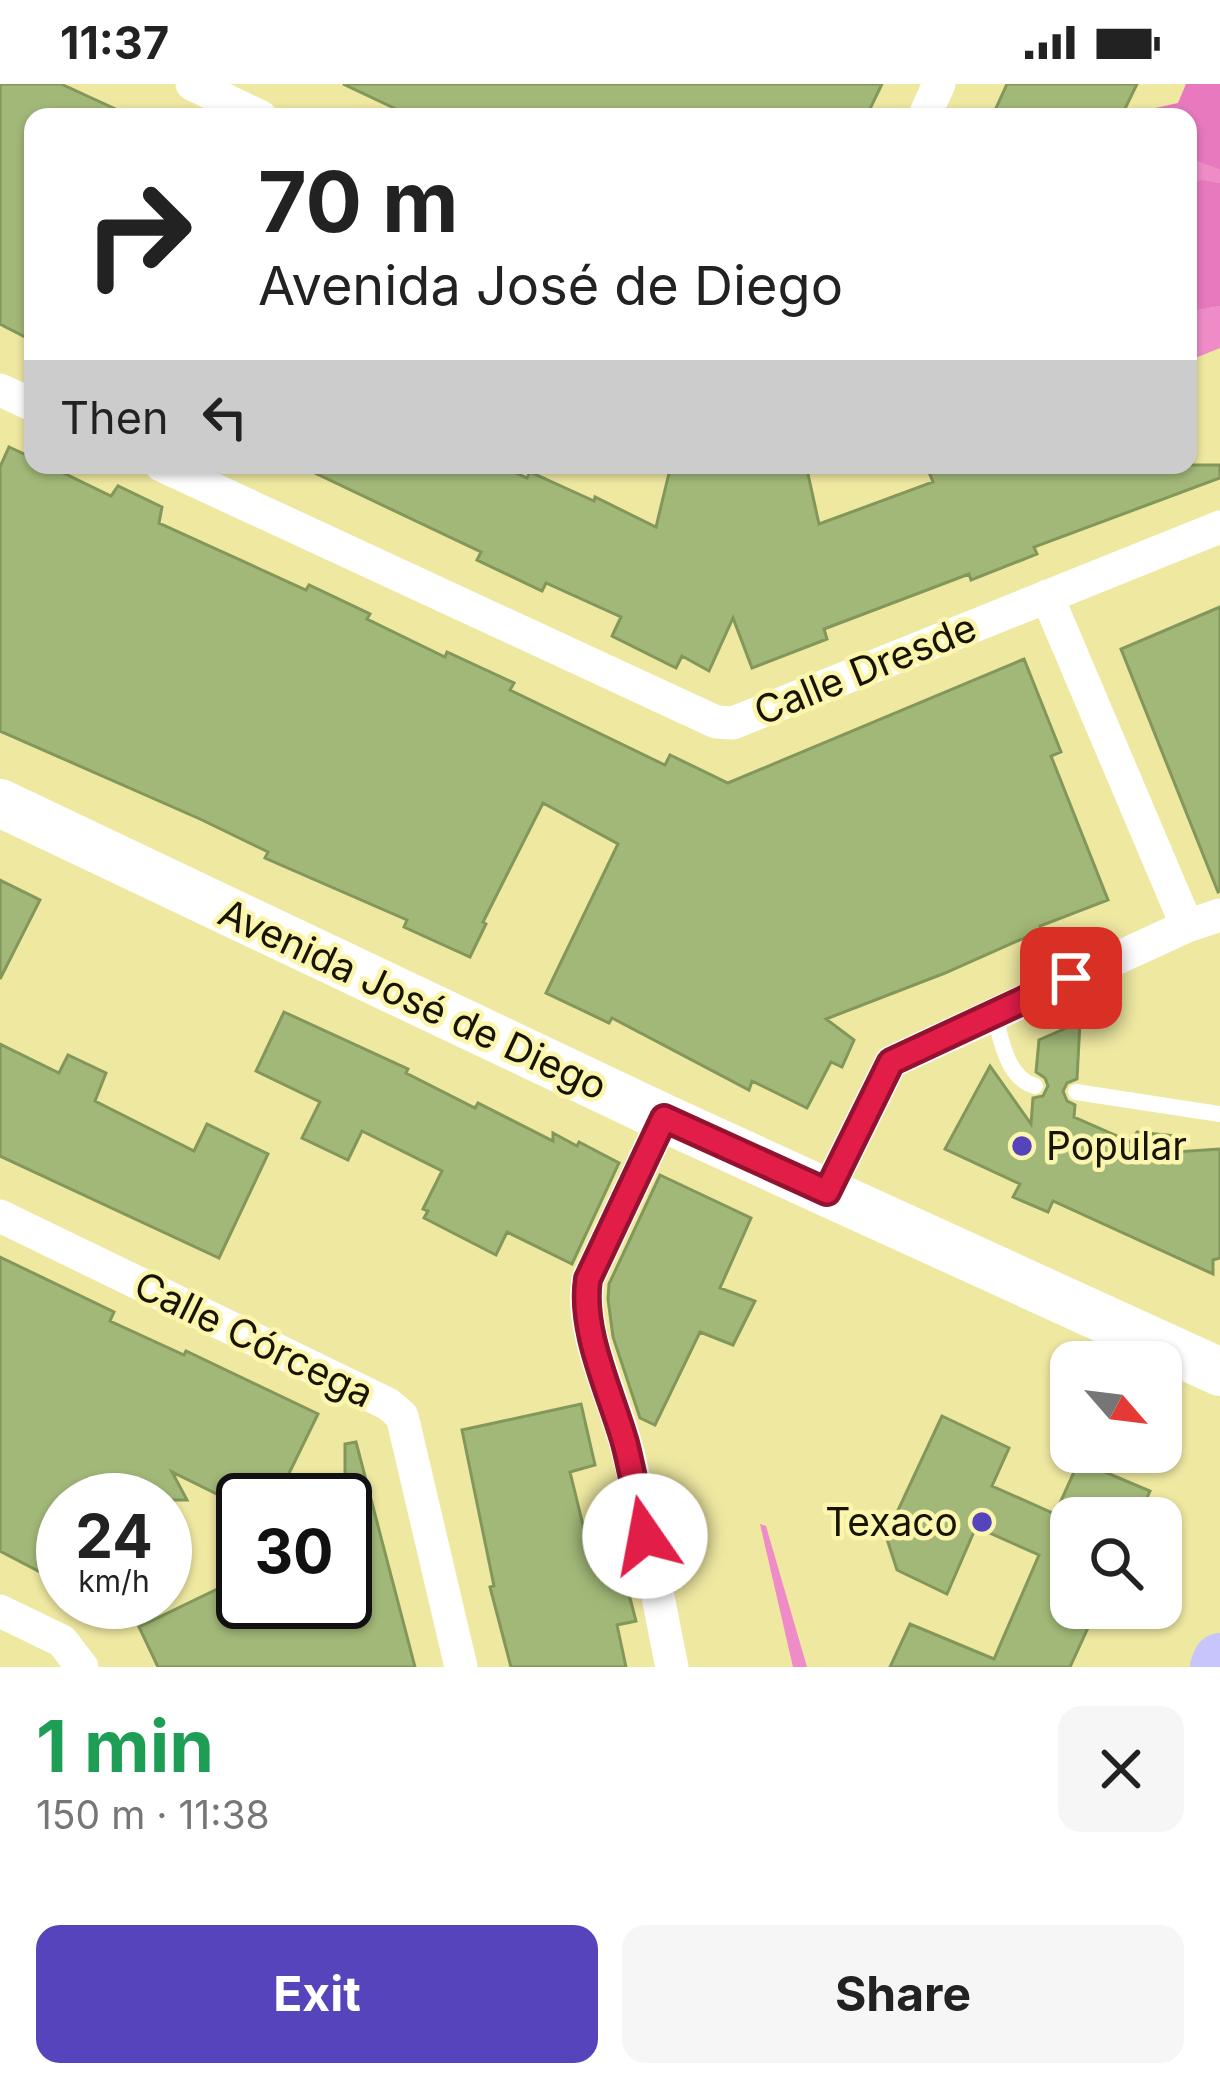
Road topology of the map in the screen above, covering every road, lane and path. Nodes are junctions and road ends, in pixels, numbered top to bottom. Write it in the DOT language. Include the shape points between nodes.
graph roads {
  1 [pos="192,84"];
  2 [pos="220,108"];
  3 [pos="180,474"];
  4 [pos="1220,527"];
  5 [pos="1047,596"];
  6 [pos="0,803"];
  7 [pos="1220,915"];
  8 [pos="1187,926"];
  9 [pos="994,1013"];
  10 [pos="1034,1086"];
  11 [pos="1076,1092"];
  12 [pos="1220,1114"];
  13 [pos="664,1118"];
  14 [pos="827,1192"];
  15 [pos="0,1216"];
  16 [pos="1220,1372"];
  17 [pos="0,1611"];
  18 [pos="82,1667"];
  19 [pos="461,1667"];
  20 [pos="672,1667"];
  1 -- 2 [label="street"];
  3 -- 5 [label="street, Calle Dresde" via="716,722 733,723"];
  4 -- 5 [label="street, Calle Dresde"];
  5 -- 8 [label="street"];
  6 -- 13 [label="main road, Avenida José de Diego"];
  7 -- 8 [label="street"];
  8 -- 9 [label="street"];
  9 -- 10 [label="lane" via="1016,1074"];
  9 -- 14 [label="street" via="891,1062"];
  11 -- 12 [label="lane"];
  13 -- 14 [label="main road, Avenida José de Diego"];
  13 -- 20 [label="street" via="586,1294"];
  14 -- 16 [label="main road, Avenida José de Diego"];
  15 -- 19 [label="street, Calle Córcega" via="402,1416"];
  17 -- 18 [label="street" via="62,1641"];
}
